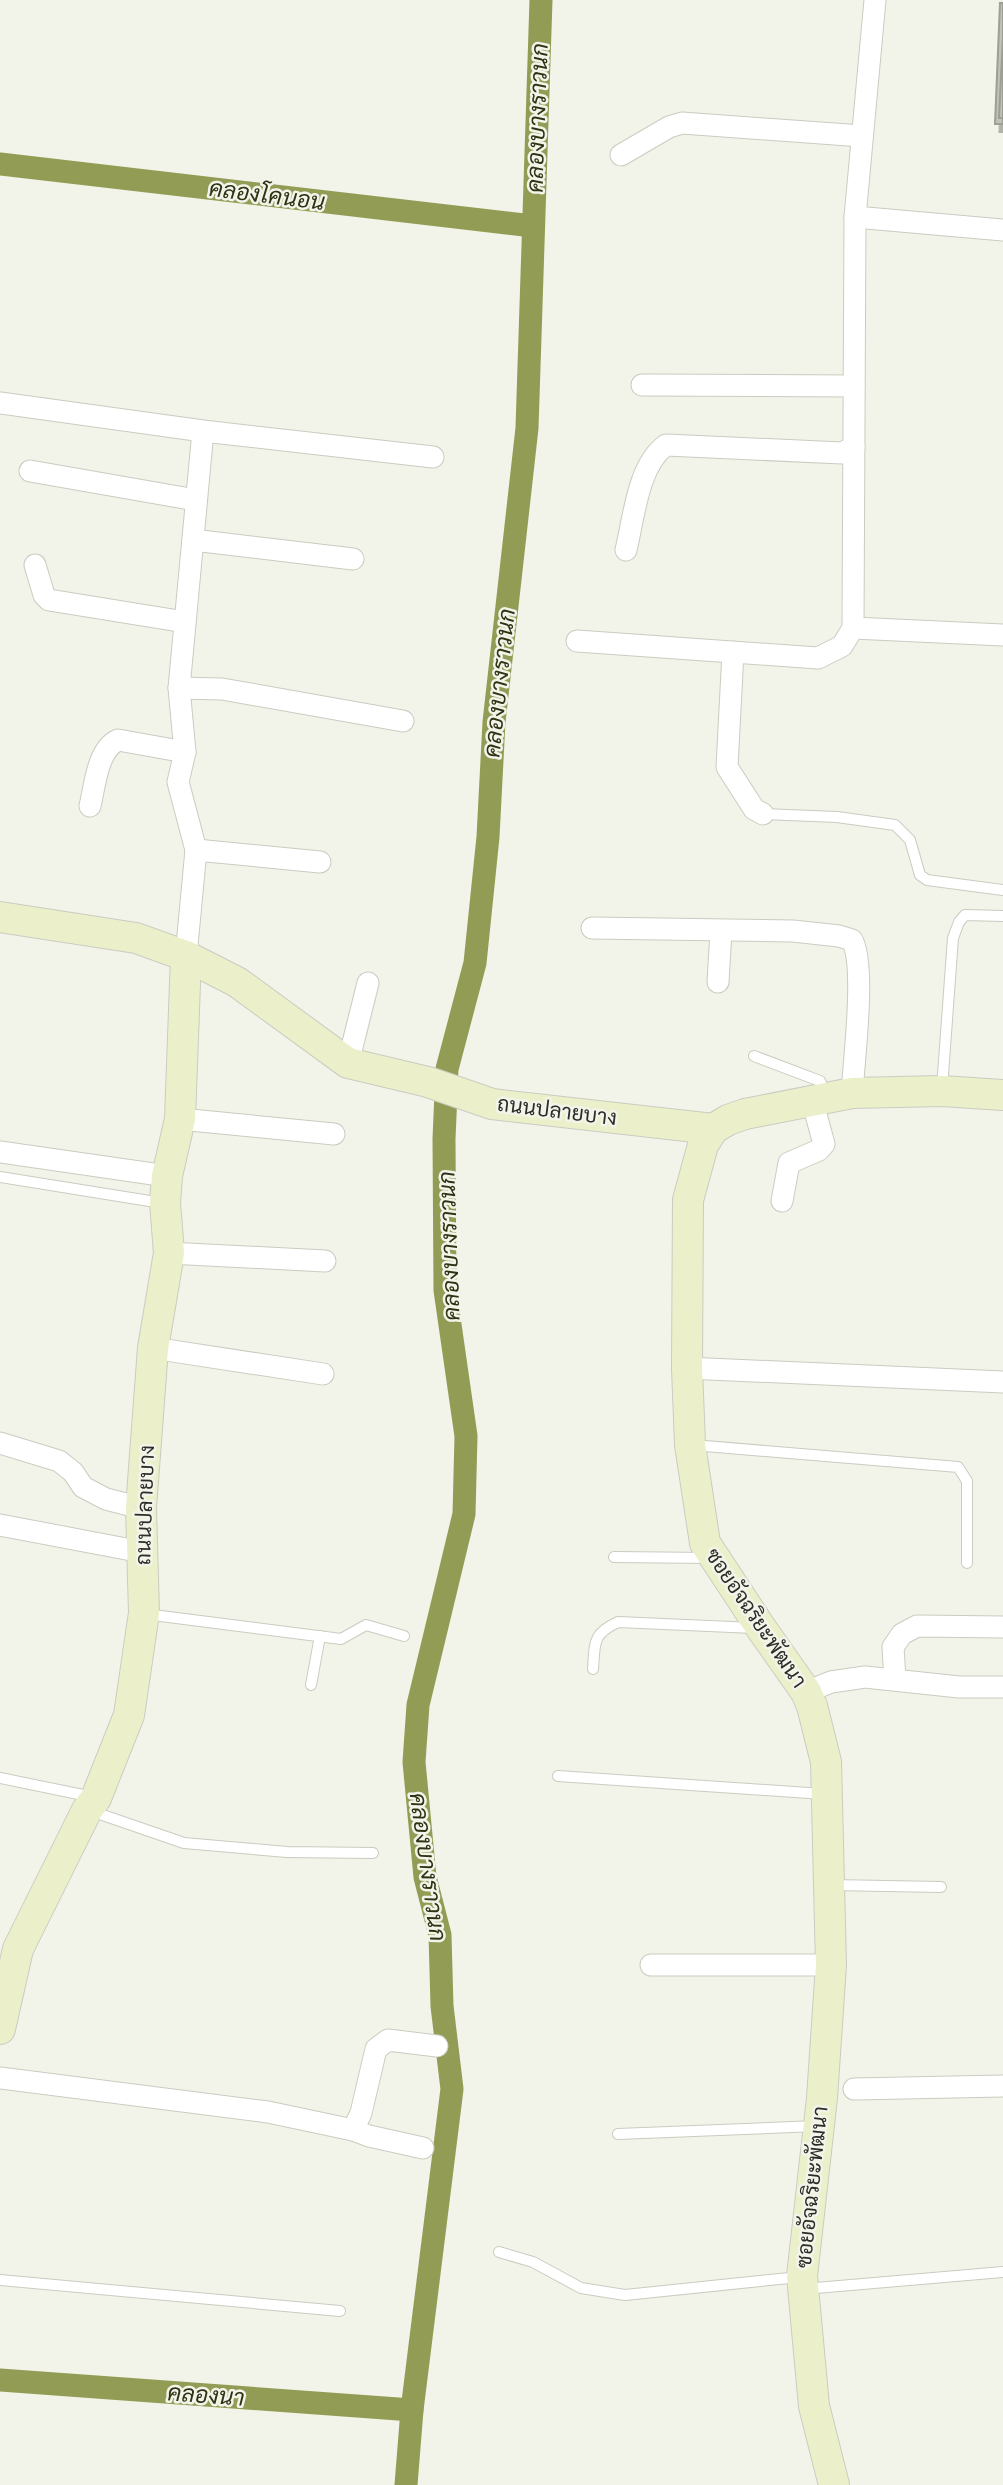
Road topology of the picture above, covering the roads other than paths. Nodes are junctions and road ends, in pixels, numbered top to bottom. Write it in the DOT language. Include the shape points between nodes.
graph roads {
  1 [pos="875,0"];
  2 [pos="862,136"];
  3 [pos="621,155"];
  4 [pos="855,217"];
  5 [pos="1003,230"];
  6 [pos="642,385"];
  7 [pos="854,386"];
  8 [pos="0,403"];
  9 [pos="203,431"];
  10 [pos="854,447"];
  11 [pos="433,457"];
  12 [pos="30,471"];
  13 [pos="196,500"];
  14 [pos="192,540"];
  15 [pos="626,550"];
  16 [pos="352,559"];
  17 [pos="35,565"];
  18 [pos="185,622"];
  19 [pos="853,628"];
  20 [pos="1003,635"];
  21 [pos="577,641"];
  22 [pos="733,652"];
  23 [pos="179,688"];
  24 [pos="403,721"];
  25 [pos="185,752"];
  26 [pos="90,806"];
  27 [pos="764,814"];
  28 [pos="196,850"];
  29 [pos="320,862"];
  30 [pos="1003,890"];
  31 [pos="1003,916"];
  32 [pos="0,918"];
  33 [pos="592,928"];
  34 [pos="721,931"];
  35 [pos="186,956"];
  36 [pos="718,982"];
  37 [pos="368,984"];
  38 [pos="754,1056"];
  39 [pos="348,1063"];
  40 [pos="942,1091"];
  41 [pos="1003,1095"];
  42 [pos="831,1096"];
  43 [pos="180,1119"];
  44 [pos="713,1129"];
  45 [pos="334,1134"];
  46 [pos="0,1153"];
  47 [pos="0,1177"];
  48 [pos="166,1190"];
  49 [pos="782,1201"];
  50 [pos="169,1253"];
  51 [pos="325,1261"];
  52 [pos="153,1348"];
  53 [pos="687,1368"];
  54 [pos="323,1374"];
  55 [pos="1003,1382"];
  56 [pos="0,1443"];
  57 [pos="690,1445"];
  58 [pos="141,1508"];
  59 [pos="0,1525"];
  60 [pos="142,1552"];
  61 [pos="614,1557"];
  62 [pos="714,1558"];
  63 [pos="967,1563"];
  64 [pos="144,1613"];
  65 [pos="1003,1627"];
  66 [pos="761,1628"];
  67 [pos="320,1636"];
  68 [pos="404,1636"];
  69 [pos="593,1669"];
  70 [pos="895,1680"];
  71 [pos="312,1685"];
  72 [pos="1003,1688"];
  73 [pos="806,1692"];
  74 [pos="558,1776"];
  75 [pos="0,1778"];
  76 [pos="826,1794"];
  77 [pos="92,1804"];
  78 [pos="373,1853"];
  79 [pos="828,1885"];
  80 [pos="941,1887"];
  81 [pos="650,1965"];
  82 [pos="831,1965"];
  83 [pos="0,2029"];
  84 [pos="437,2046"];
  85 [pos="0,2078"];
  86 [pos="1003,2086"];
  87 [pos="854,2089"];
  88 [pos="820,2126"];
  89 [pos="353,2130"];
  90 [pos="618,2134"];
  91 [pos="423,2148"];
  92 [pos="499,2252"];
  93 [pos="1003,2272"];
  94 [pos="0,2280"];
  95 [pos="802,2282"];
  96 [pos="340,2311"];
  97 [pos="834,2485"];
  1 -- 2 [label="street"];
  2 -- 3 [label="street" via="682,123"];
  2 -- 4 [label="street"];
  4 -- 5 [label="street"];
  4 -- 7 [label="street"];
  6 -- 7 [label="street"];
  7 -- 10 [label="street"];
  8 -- 9 [label="street"];
  9 -- 11 [label="street"];
  9 -- 13 [label="street"];
  10 -- 15 [label="street" via="842,453 666,445 646,468"];
  10 -- 19 [label="street"];
  12 -- 13 [label="street"];
  13 -- 14 [label="street"];
  14 -- 16 [label="street"];
  14 -- 18 [label="street"];
  17 -- 18 [label="street" via="49,600"];
  18 -- 23 [label="street"];
  19 -- 20 [label="street"];
  19 -- 22 [label="street" via="842,646 818,658"];
  21 -- 22 [label="street"];
  22 -- 27 [label="street" via="727,767 754,809"];
  23 -- 24 [label="street" via="222,689"];
  23 -- 25 [label="street"];
  25 -- 26 [label="street" via="118,740 111,743"];
  25 -- 28 [label="street" via="178,782"];
  27 -- 30 [label="lane" via="895,825 910,840 920,875 926,880"];
  28 -- 29 [label="street"];
  28 -- 35 [label="street"];
  31 -- 40 [label="lane" via="965,915 958,922"];
  32 -- 35 [label="street, ถนนปลายบาง" via="136,938"];
  33 -- 34 [label="street"];
  34 -- 36 [label="street"];
  34 -- 42 [label="street" via="793,931 852,940 859,973"];
  35 -- 39 [label="street, ถนนปลายบาง" via="237,982"];
  35 -- 43 [label="street, ถนนปลายบาง"];
  37 -- 39 [label="street"];
  38 -- 42 [label="lane" via="820,1081"];
  39 -- 44 [label="street, ถนนปลายบาง" via="428,1082 492,1104"];
  40 -- 41 [label="street"];
  40 -- 42 [label="street"];
  42 -- 44 [label="street" via="745,1114"];
  42 -- 49 [label="street" via="824,1144 789,1163"];
  43 -- 45 [label="street"];
  43 -- 48 [label="street, ถนนปลายบาง"];
  44 -- 53 [label="street, ซอยอัจฉริยะพัฒนา" via="703,1145 688,1200"];
  46 -- 48 [label="street"];
  47 -- 48 [label="lane"];
  48 -- 50 [label="street, ถนนปลายบาง"];
  50 -- 51 [label="street"];
  50 -- 52 [label="street, ถนนปลายบาง"];
  52 -- 54 [label="street"];
  52 -- 58 [label="street, ถนนปลายบาง"];
  53 -- 55 [label="street"];
  53 -- 57 [label="street, ซอยอัจฉริยะพัฒนา"];
  56 -- 58 [label="street" via="59,1461 83,1488"];
  57 -- 62 [label="street, ซอยอัจฉริยะพัฒนา" via="705,1544"];
  57 -- 63 [label="lane" via="958,1467 967,1481"];
  58 -- 60 [label="street, ถนนปลายบาง"];
  59 -- 60 [label="street"];
  60 -- 64 [label="street, ถนนปลายบาง"];
  61 -- 62 [label="lane"];
  62 -- 66 [label="street, ซอยอัจฉริยะพัฒนา"];
  64 -- 67 [label="lane"];
  64 -- 77 [label="street, ถนนปลายบาง" via="129,1715"];
  65 -- 70 [label="street" via="917,1626 902,1634 894,1647"];
  66 -- 69 [label="lane" via="618,1622 595,1640"];
  66 -- 73 [label="street, ซอยอัจฉริยะพัฒนา"];
  67 -- 68 [label="lane" via="341,1639 366,1625"];
  67 -- 71 [label="lane"];
  70 -- 72 [label="street"];
  70 -- 73 [label="street" via="865,1677 831,1682"];
  73 -- 76 [label="street, ซอยอัจฉริยะพัฒนา" via="826,1762"];
  74 -- 76 [label="lane"];
  75 -- 77 [label="lane"];
  76 -- 79 [label="street, ซอยอัจฉริยะพัฒนา"];
  77 -- 78 [label="lane" via="184,1843 287,1852"];
  77 -- 83 [label="street, ถนนปลายบาง" via="18,1950"];
  79 -- 80 [label="lane"];
  79 -- 82 [label="street, ซอยอัจฉริยะพัฒนา"];
  81 -- 82 [label="street"];
  82 -- 88 [label="street, ซอยอัจฉริยะพัฒนา"];
  84 -- 89 [label="street" via="388,2040 376,2049"];
  85 -- 89 [label="street" via="268,2112"];
  86 -- 87 [label="street"];
  88 -- 90 [label="lane"];
  88 -- 95 [label="street, ซอยอัจฉริยะพัฒนา"];
  89 -- 91 [label="street"];
  92 -- 95 [label="lane" via="533,2262 580,2288 625,2295"];
  93 -- 95 [label="lane"];
  94 -- 96 [label="lane"];
  95 -- 97 [label="street, ซอยอัจฉริยะพัฒนา" via="814,2406"];
}
